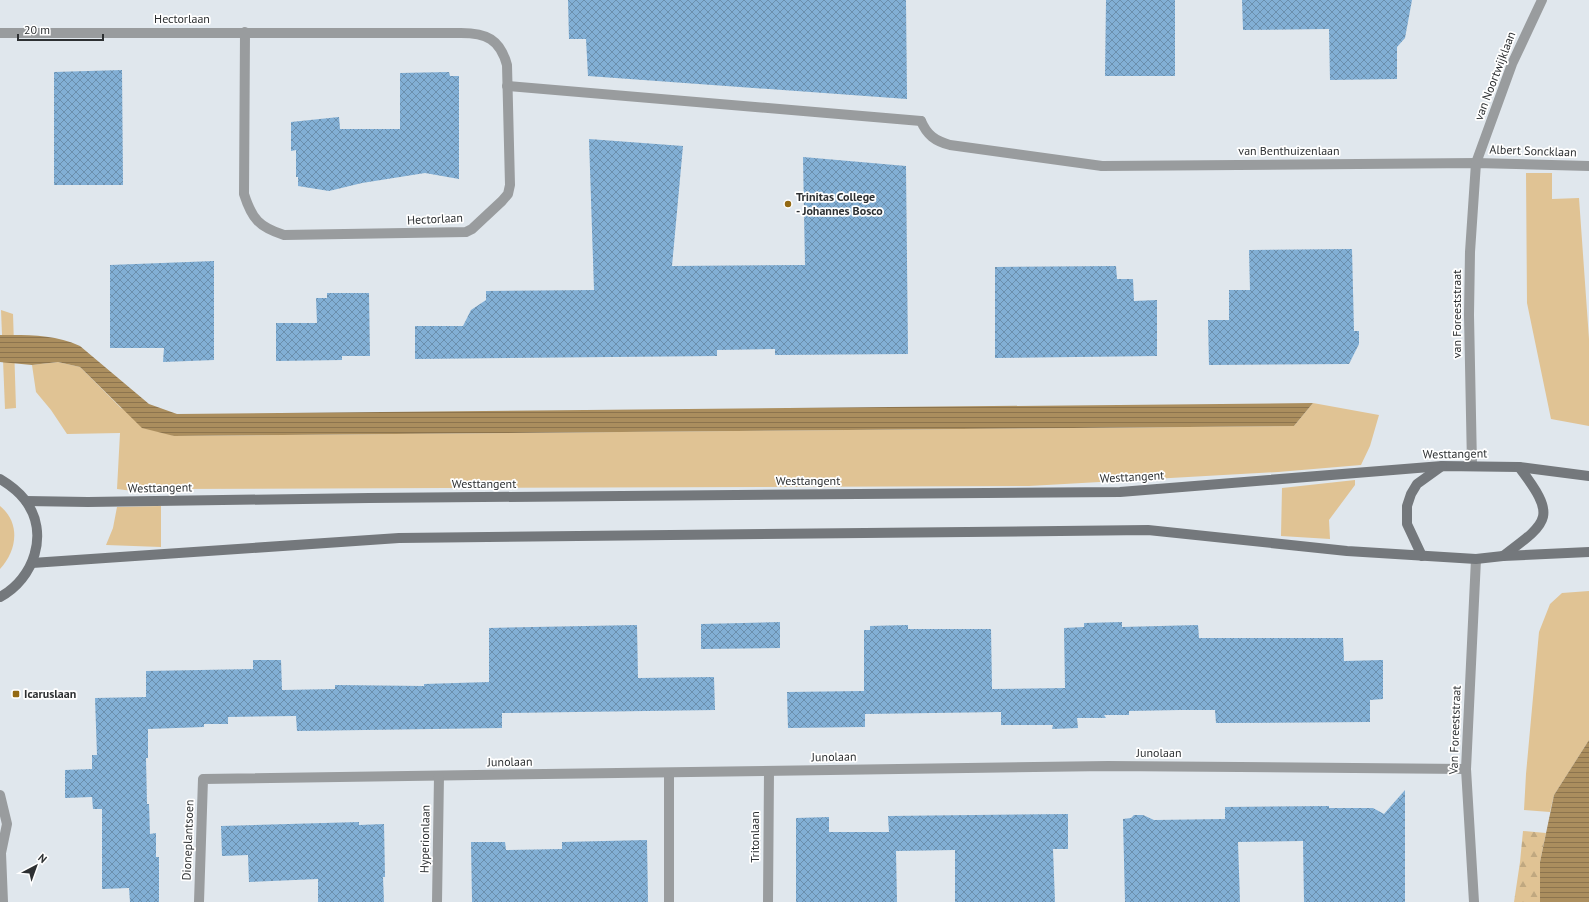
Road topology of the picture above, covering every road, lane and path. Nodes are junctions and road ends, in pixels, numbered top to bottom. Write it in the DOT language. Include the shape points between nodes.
graph roads {
  1 [pos="1542,0"];
  2 [pos="245,32"];
  3 [pos="0,34"];
  4 [pos="507,86"];
  5 [pos="1476,163"];
  6 [pos="1589,166"];
  7 [pos="1472,465"];
  8 [pos="1442,466"];
  9 [pos="1520,467"];
  10 [pos="1589,476"];
  11 [pos="0,479"];
  12 [pos="26,501"];
  13 [pos="1589,552"];
  14 [pos="1422,556"];
  15 [pos="1503,556"];
  16 [pos="1476,559"];
  17 [pos="32,563"];
  18 [pos="0,597"];
  19 [pos="1466,769"];
  20 [pos="769,771"];
  21 [pos="669,773"];
  22 [pos="439,776"];
  23 [pos="203,779"];
  24 [pos="0,795"];
  25 [pos="1,852"];
  26 [pos="3,902"];
  27 [pos="199,902"];
  28 [pos="437,902"];
  29 [pos="669,902"];
  30 [pos="768,902"];
  31 [pos="1474,902"];
  1 -- 5 [label="street, van Noortwijklaan" via="1512,64"];
  2 -- 3 [label="street, Hectorlaan"];
  2 -- 4 [label="street, Hectorlaan" via="475,33 488,37 504,54"];
  2 -- 4 [label="street, Hectorlaan" via="244,194 248,208 256,221 269,230 284,235 466,232 472,229 502,201 509,190"];
  4 -- 5 [label="street, van Benthuizenlaan" via="921,121 930,137 950,145 1102,166"];
  5 -- 6 [label="street, Albert Soncklaan"];
  5 -- 7 [label="street, van Foreeststraat" via="1469,315"];
  7 -- 8 [label="main road, Westtangent"];
  7 -- 9 [label="main road, Westtangent"];
  8 -- 12 [label="main road, Westtangent" via="1120,492"];
  8 -- 14 [label="main road" via="1417,484 1407,506 1407,524"];
  9 -- 10 [label="main road, Westtangent"];
  9 -- 15 [label="main road" via="1541,500 1544,514 1538,528"];
  11 -- 12 [label="main road" via="15,488"];
  12 -- 17 [label="main road" via="36,525 38,538"];
  13 -- 15 [label="main road"];
  14 -- 16 [label="main road"];
  14 -- 17 [label="main road" via="1347,551 1148,530 399,538"];
  15 -- 16 [label="main road"];
  16 -- 19 [label="street, Van Foreeststraat"];
  17 -- 18 [label="main road" via="18,585"];
  19 -- 20 [label="street, Junolaan" via="1108,766"];
  19 -- 31 [label="street, Van Foreeststraat"];
  20 -- 21 [label="street, Junolaan"];
  20 -- 30 [label="street, Tritonlaan"];
  21 -- 22 [label="street, Junolaan"];
  21 -- 29 [label="street"];
  22 -- 23 [label="street, Junolaan"];
  22 -- 28 [label="street, Hyperionlaan"];
  23 -- 27 [label="street, Dioneplantsoen"];
  24 -- 25 [label="street" via="7,824"];
  25 -- 26 [label="street"];
}
